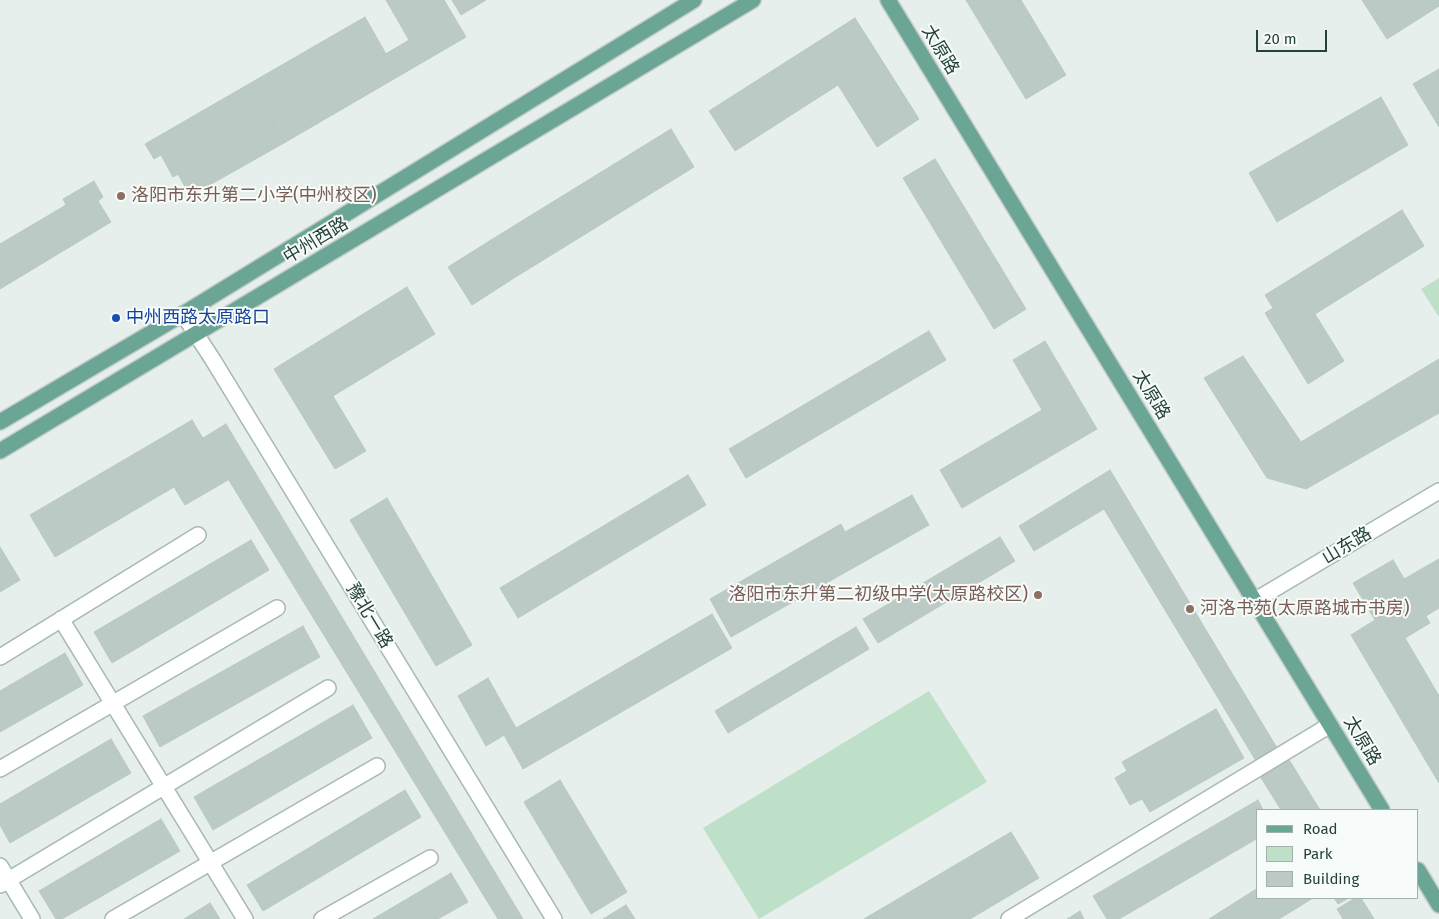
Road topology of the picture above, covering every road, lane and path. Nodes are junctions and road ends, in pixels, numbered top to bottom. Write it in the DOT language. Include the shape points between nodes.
graph roads {
  1 [pos="694,0"];
  2 [pos="753,0"];
  3 [pos="888,0"];
  4 [pos="183,314"];
  5 [pos="197,334"];
  6 [pos="0,422"];
  7 [pos="0,451"];
  8 [pos="1439,492"];
  9 [pos="198,534"];
  10 [pos="1254,601"];
  11 [pos="277,608"];
  12 [pos="61,619"];
  13 [pos="0,656"];
  14 [pos="328,688"];
  15 [pos="113,704"];
  16 [pos="1330,725"];
  17 [pos="378,766"];
  18 [pos="0,769"];
  19 [pos="164,786"];
  20 [pos="1381,809"];
  21 [pos="430,858"];
  22 [pos="211,863"];
  23 [pos="0,866"];
  24 [pos="1419,872"];
  25 [pos="4,882"];
  26 [pos="1439,905"];
  27 [pos="32,919"];
  28 [pos="113,919"];
  29 [pos="245,919"];
  30 [pos="322,919"];
  31 [pos="554,919"];
  32 [pos="1008,919"];
  1 -- 4 [label="main road, 中州西路"];
  2 -- 5 [label="main road, 中州西路"];
  3 -- 10 [label="main road, 太原路"];
  4 -- 5 [label="street, 豫北一路"];
  4 -- 6 [label="main road, 中州西路"];
  5 -- 7 [label="main road, 中州西路"];
  5 -- 31 [label="street, 豫北一路"];
  8 -- 10 [label="street, 山东路"];
  9 -- 12 [label="street"];
  10 -- 16 [label="main road, 太原路"];
  11 -- 15 [label="street"];
  12 -- 13 [label="street"];
  12 -- 15 [label="street"];
  14 -- 19 [label="street"];
  15 -- 18 [label="street"];
  15 -- 19 [label="street"];
  16 -- 20 [label="main road, 太原路"];
  16 -- 32 [label="street"];
  17 -- 22 [label="street"];
  19 -- 22 [label="street"];
  19 -- 25 [label="street"];
  21 -- 30 [label="street"];
  22 -- 28 [label="street"];
  22 -- 29 [label="street"];
  23 -- 25 [label="street"];
  24 -- 26 [label="main road"];
  25 -- 27 [label="street"];
}
